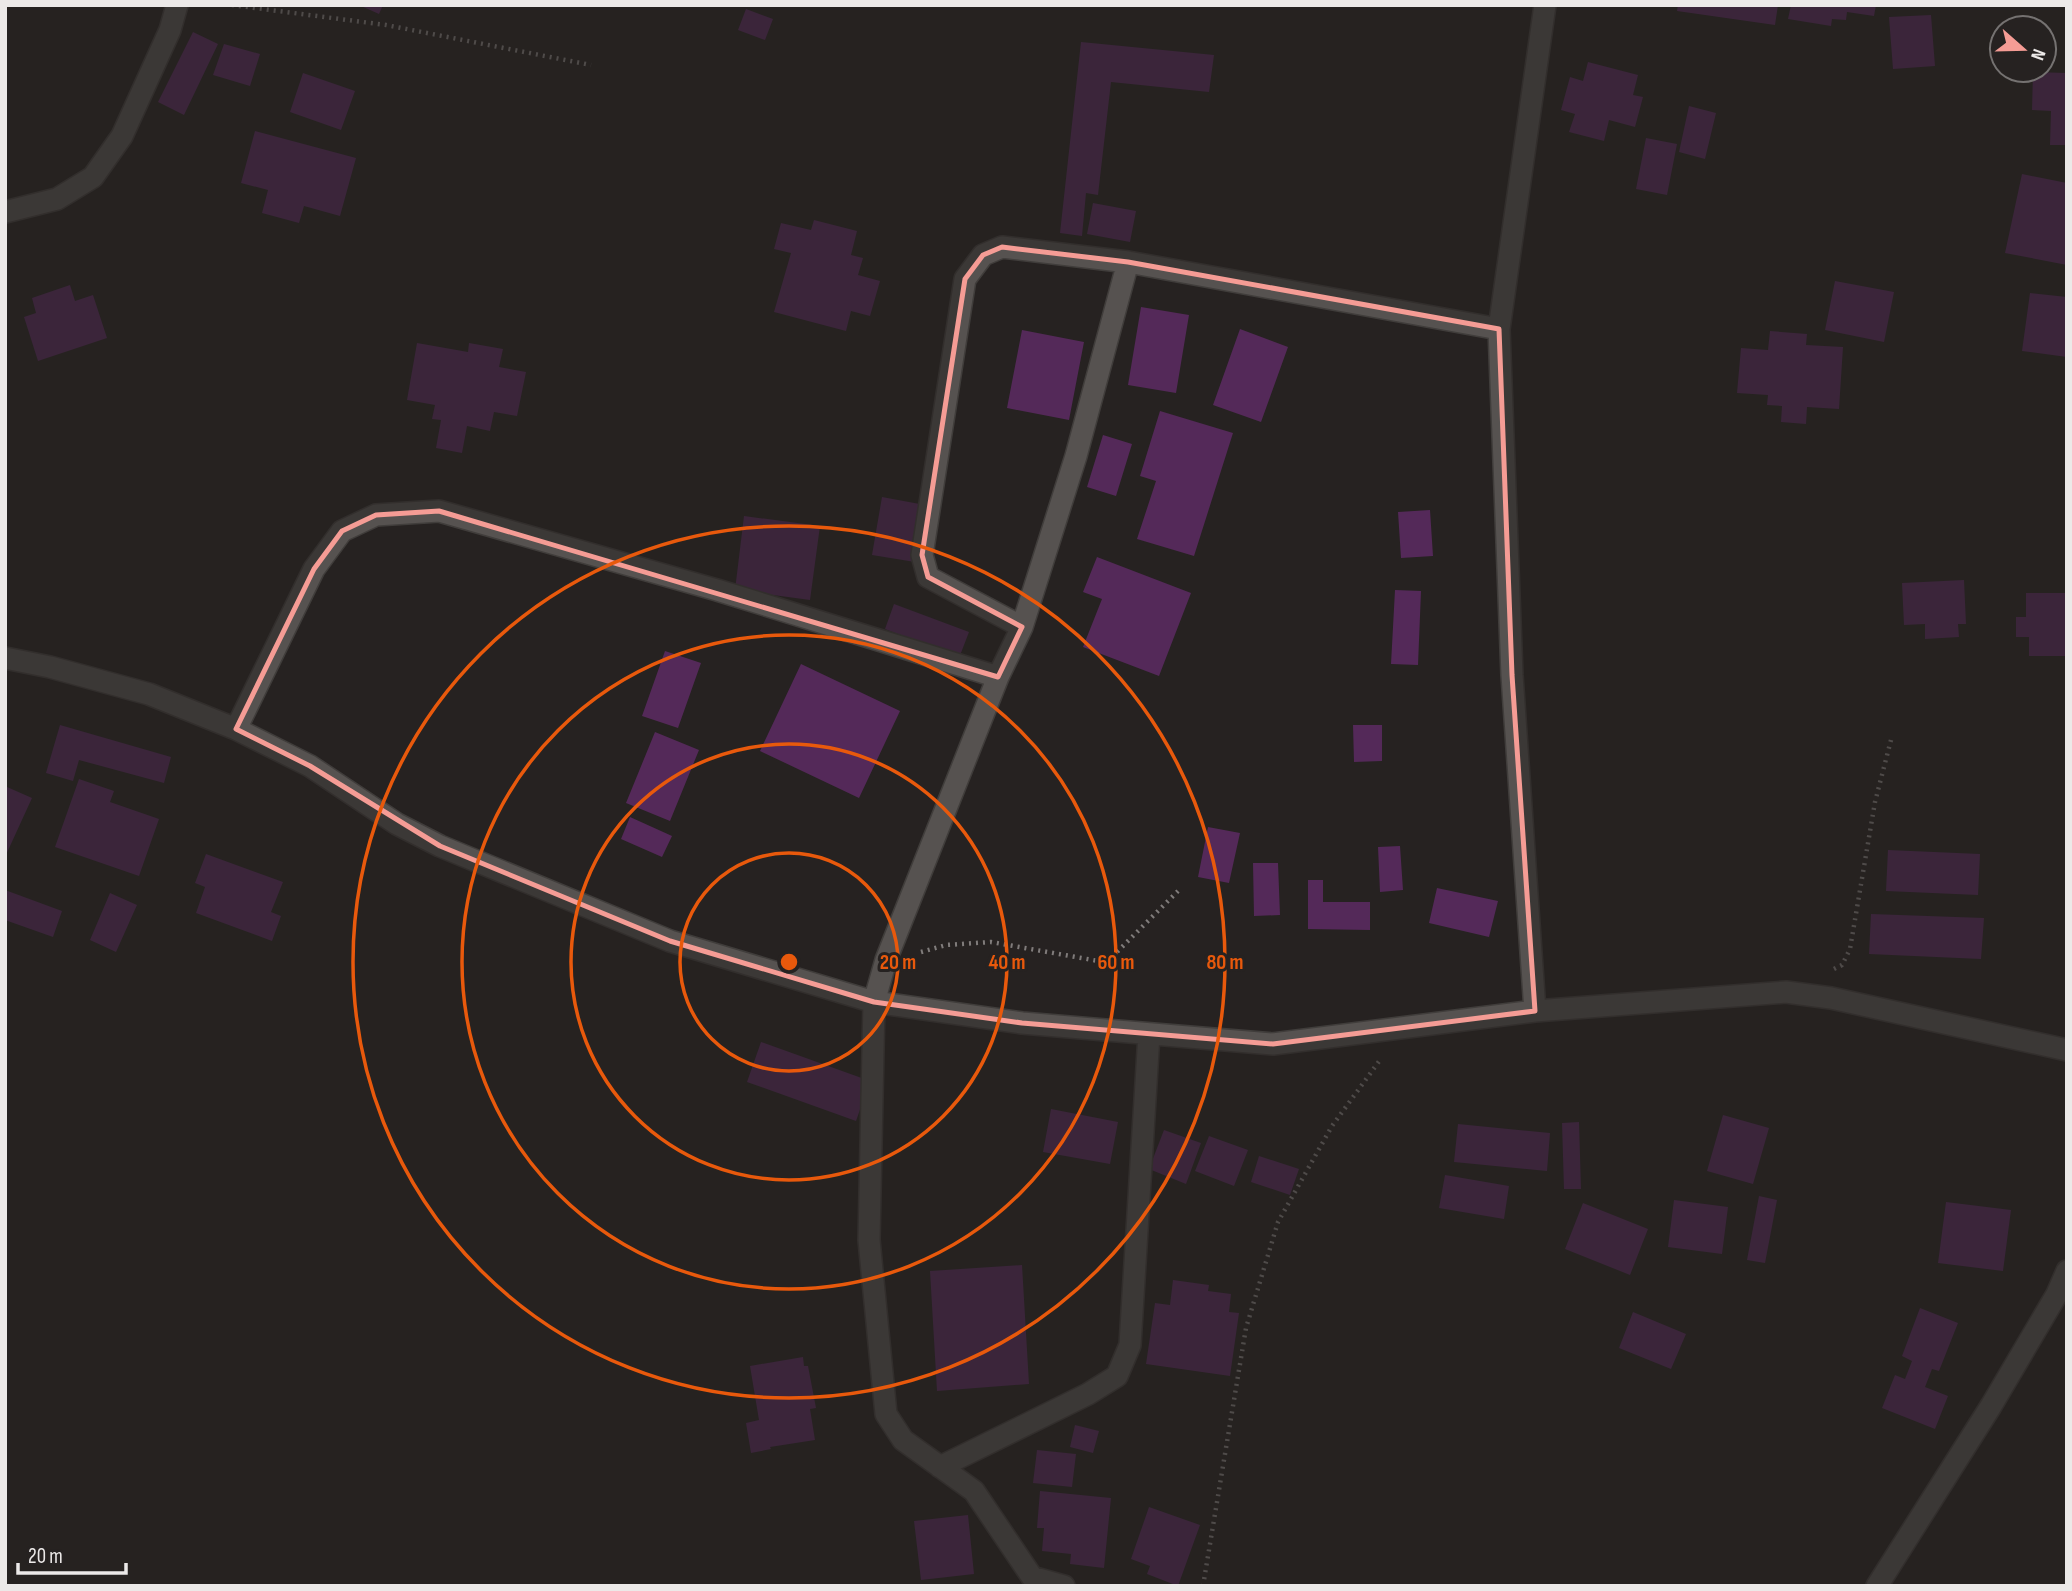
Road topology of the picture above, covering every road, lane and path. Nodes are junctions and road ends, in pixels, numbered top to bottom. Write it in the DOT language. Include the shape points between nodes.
graph roads {
  1 [pos="177,5"];
  2 [pos="232,5"];
  3 [pos="1545,5"];
  4 [pos="591,65"];
  5 [pos="5,212"];
  6 [pos="1128,262"];
  7 [pos="1499,330"];
  8 [pos="1022,627"];
  9 [pos="5,658"];
  10 [pos="998,677"];
  11 [pos="236,729"];
  12 [pos="1892,736"];
  13 [pos="1178,891"];
  14 [pos="886,960"];
  15 [pos="1830,970"];
  16 [pos="874,1002"];
  17 [pos="1535,1011"];
  18 [pos="1403,1028"];
  19 [pos="1149,1034"];
  20 [pos="2067,1049"];
  21 [pos="2067,1271"];
  22 [pos="940,1467"];
  23 [pos="1064,1586"];
  24 [pos="1203,1586"];
  25 [pos="1877,1586"];
  1 -- 5 [label="street" via="122,136 93,177 57,199"];
  2 -- 4 [label="path" via="386,25"];
  3 -- 7 [label="street"];
  6 -- 7 [label="street"];
  6 -- 8 [label="street" via="1076,456"];
  6 -- 8 [label="street" via="1002,247 983,255 965,279 922,555 928,577"];
  7 -- 17 [label="street" via="1512,675"];
  8 -- 10 [label="street"];
  9 -- 11 [label="street" via="149,694"];
  10 -- 11 [label="street" via="439,511 376,515 342,531 314,569"];
  10 -- 14 [label="street"];
  11 -- 16 [label="street" via="310,766 397,824 440,846 670,941"];
  12 -- 15 [label="path" via="1875,802 1850,949 1842,965"];
  13 -- 14 [label="path" via="1104,962 991,942 946,945"];
  14 -- 16 [label="street"];
  16 -- 19 [label="street" via="1022,1023"];
  16 -- 22 [label="street" via="869,1240 886,1414 903,1440"];
  17 -- 18 [label="street"];
  17 -- 20 [label="street" via="1786,992"];
  18 -- 19 [label="street" via="1273,1044"];
  18 -- 24 [label="path" via="1332,1126 1278,1222 1246,1328"];
  19 -- 22 [label="street" via="1130,1345 1117,1376"];
  21 -- 25 [label="street" via="1991,1406"];
  22 -- 23 [label="street" via="974,1492 1032,1577"];
}
